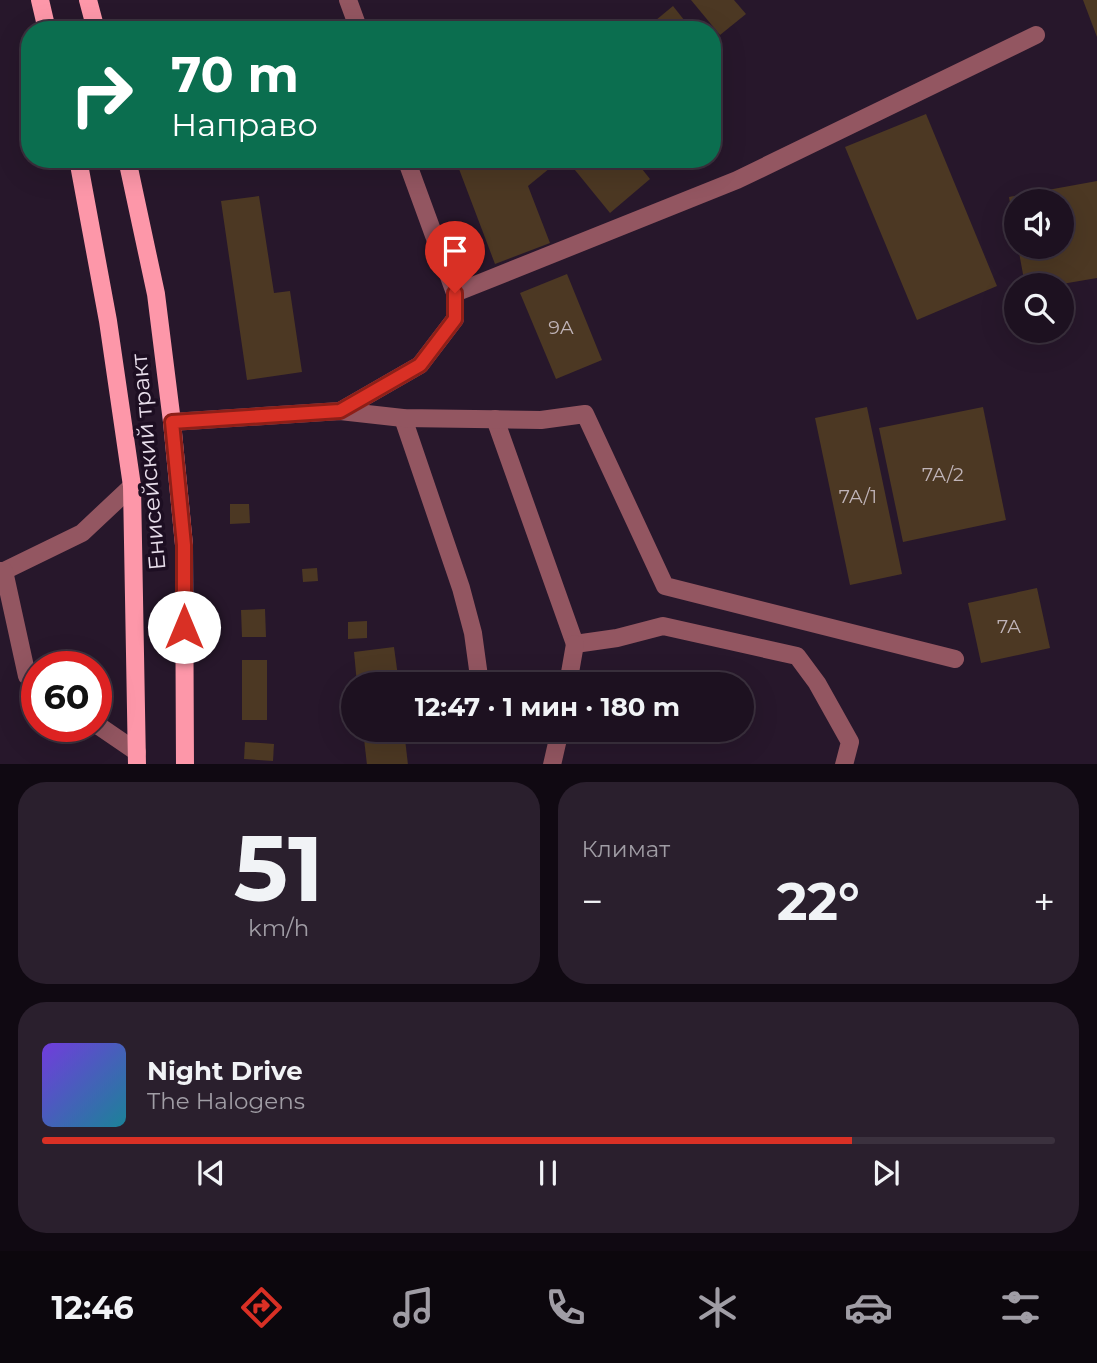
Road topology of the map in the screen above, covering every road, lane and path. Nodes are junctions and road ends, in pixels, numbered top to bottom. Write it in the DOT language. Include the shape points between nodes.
graph roads {
  1 [pos="40,0"];
  2 [pos="88,0"];
  3 [pos="348,0"];
  4 [pos="45,21"];
  5 [pos="94,21"];
  6 [pos="356,21"];
  7 [pos="1036,34"];
  8 [pos="80,168"];
  9 [pos="129,168"];
  10 [pos="409,168"];
  11 [pos="455,293"];
  12 [pos="340,411"];
  13 [pos="404,418"];
  14 [pos="495,419"];
  15 [pos="172,422"];
  16 [pos="132,486"];
  17 [pos="2,571"];
  18 [pos="575,644"];
  19 [pos="21,651"];
  20 [pos="955,659"];
  21 [pos="478,672"];
  22 [pos="570,672"];
  23 [pos="112,738"];
  24 [pos="558,742"];
  25 [pos="137,759"];
  26 [pos="185,764"];
  27 [pos="552,764"];
  28 [pos="844,764"];
  1 -- 4 [label="main road"];
  2 -- 5 [label="main road"];
  3 -- 6 [label="lane"];
  7 -- 11 [label="lane" via="737,180"];
  8 -- 16 [label="main road, Енисейский тракт"];
  9 -- 15 [label="main road, Енисейский тракт" via="156,295"];
  10 -- 11 [label="lane"];
  11 -- 12 [label="lane" via="455,319 420,365"];
  12 -- 13 [label="lane"];
  12 -- 15 [label="lane"];
  13 -- 14 [label="lane"];
  13 -- 21 [label="lane" via="461,588"];
  14 -- 18 [label="lane"];
  14 -- 20 [label="lane" via="541,420 586,414 665,586"];
  15 -- 26 [label="main road, Енисейский тракт" via="184,545"];
  16 -- 17 [label="lane" via="82,533"];
  16 -- 25 [label="main road, Енисейский тракт"];
  17 -- 19 [label="lane"];
  18 -- 22 [label="lane"];
  18 -- 28 [label="lane" via="663,626 797,656 850,742"];
  23 -- 25 [label="lane"];
  24 -- 27 [label="lane"];
}
